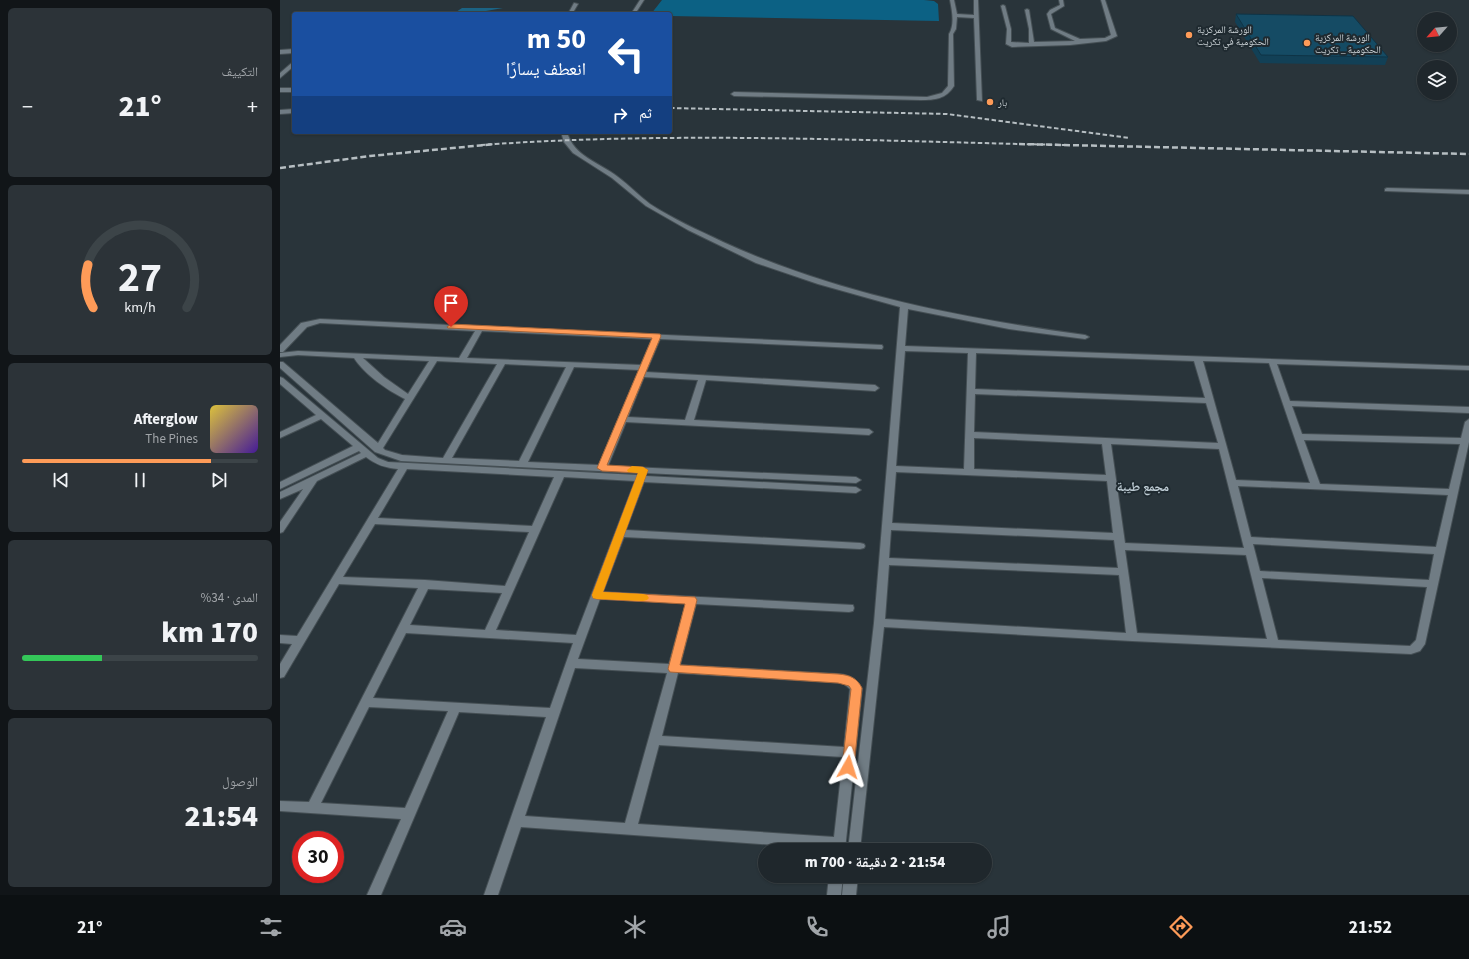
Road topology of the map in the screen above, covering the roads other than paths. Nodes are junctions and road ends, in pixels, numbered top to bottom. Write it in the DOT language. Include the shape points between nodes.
graph roads {
  1 [pos="642,0"];
  2 [pos="952,0"];
  3 [pos="976,0"];
  4 [pos="1102,0"];
  5 [pos="1061,1"];
  6 [pos="576,4"];
  7 [pos="1003,6"];
  8 [pos="1027,10"];
  9 [pos="571,12"];
  10 [pos="634,12"];
  11 [pos="955,15"];
  12 [pos="976,17"];
  13 [pos="1080,41"];
  14 [pos="1032,44"];
  15 [pos="292,51"];
  16 [pos="280,52"];
  17 [pos="292,65"];
  18 [pos="280,76"];
  19 [pos="280,90"];
  20 [pos="292,90"];
  21 [pos="734,94"];
  22 [pos="980,100"];
  23 [pos="292,111"];
  24 [pos="280,112"];
  25 [pos="565,134"];
  26 [pos="1387,190"];
  27 [pos="1469,192"];
  28 [pos="904,306"];
  29 [pos="480,328"];
  30 [pos="657,336"];
  31 [pos="1085,337"];
  32 [pos="879,347"];
  33 [pos="901,348"];
  34 [pos="280,350"];
  35 [pos="972,351"];
  36 [pos="280,356"];
  37 [pos="357,356"];
  38 [pos="434,359"];
  39 [pos="1198,359"];
  40 [pos="461,360"];
  41 [pos="1272,361"];
  42 [pos="502,362"];
  43 [pos="280,364"];
  44 [pos="571,365"];
  45 [pos="1469,368"];
  46 [pos="642,371"];
  47 [pos="703,378"];
  48 [pos="282,384"];
  49 [pos="875,388"];
  50 [pos="971,390"];
  51 [pos="410,398"];
  52 [pos="1210,401"];
  53 [pos="1287,403"];
  54 [pos="1469,410"];
  55 [pos="321,416"];
  56 [pos="622,419"];
  57 [pos="689,422"];
  58 [pos="1469,422"];
  59 [pos="869,432"];
  60 [pos="280,435"];
  61 [pos="970,435"];
  62 [pos="1298,437"];
  63 [pos="1106,440"];
  64 [pos="1465,441"];
  65 [pos="1223,446"];
  66 [pos="363,450"];
  67 [pos="378,450"];
  68 [pos="446,461"];
  69 [pos="522,464"];
  70 [pos="404,467"];
  71 [pos="602,468"];
  72 [pos="891,469"];
  73 [pos="968,472"];
  74 [pos="560,475"];
  75 [pos="642,475"];
  76 [pos="1110,478"];
  77 [pos="314,479"];
  78 [pos="1232,483"];
  79 [pos="856,485"];
  80 [pos="280,486"];
  81 [pos="1316,486"];
  82 [pos="1453,492"];
  83 [pos="280,496"];
  84 [pos="372,521"];
  85 [pos="887,526"];
  86 [pos="280,530"];
  87 [pos="535,530"];
  88 [pos="620,534"];
  89 [pos="1248,540"];
  90 [pos="1119,542"];
  91 [pos="860,546"];
  92 [pos="1440,551"];
  93 [pos="1251,552"];
  94 [pos="884,561"];
  95 [pos="1124,572"];
  96 [pos="1256,574"];
  97 [pos="336,580"];
  98 [pos="425,584"];
  99 [pos="1433,584"];
  100 [pos="509,590"];
  101 [pos="597,595"];
  102 [pos="692,600"];
  103 [pos="849,608"];
  104 [pos="879,623"];
  105 [pos="404,629"];
  106 [pos="489,633"];
  107 [pos="1132,637"];
  108 [pos="280,639"];
  109 [pos="580,639"];
  110 [pos="300,640"];
  111 [pos="1273,643"];
  112 [pos="571,663"];
  113 [pos="674,669"];
  114 [pos="280,674"];
  115 [pos="366,702"];
  116 [pos="455,708"];
  117 [pos="554,713"];
  118 [pos="655,740"];
  119 [pos="850,752"];
  120 [pos="280,806"];
  121 [pos="312,808"];
  122 [pos="409,814"];
  123 [pos="517,821"];
  124 [pos="630,829"];
  125 [pos="802,843"];
  126 [pos="839,843"];
  127 [pos="855,843"];
  128 [pos="835,883"];
  129 [pos="850,883"];
  130 [pos="374,895"];
  131 [pos="491,895"];
  132 [pos="834,895"];
  133 [pos="849,895"];
  1 -- 10 [label="street"];
  2 -- 11 [label="street"];
  3 -- 12 [label="street"];
  4 -- 13 [label="street" via="1114,36"];
  5 -- 13 [label="street" via="1062,6 1049,14 1052,27 1059,33"];
  6 -- 9 [label="street"];
  7 -- 14 [label="street" via="1009,28 1008,43"];
  8 -- 14 [label="street"];
  11 -- 12 [label="street"];
  11 -- 21 [label="street" via="951,34 951,86 949,92 943,96 917,98"];
  12 -- 22 [label="street"];
  13 -- 14 [label="street"];
  15 -- 16 [label="street"];
  17 -- 18 [label="street"];
  19 -- 20 [label="street"];
  23 -- 24 [label="street"];
  25 -- 28 [label="street" via="575,152 614,177 648,205 690,228 780,269"];
  26 -- 27 [label="street"];
  28 -- 31 [label="street" via="1001,326"];
  28 -- 33 [label="street"];
  29 -- 30 [label="street"];
  29 -- 34 [label="street" via="317,321 304,325"];
  29 -- 40 [label="street"];
  30 -- 32 [label="street"];
  30 -- 46 [label="street"];
  33 -- 35 [label="street"];
  33 -- 72 [label="street"];
  35 -- 39 [label="street"];
  35 -- 50 [label="street"];
  36 -- 37 [label="street" via="293,353"];
  37 -- 38 [label="street"];
  37 -- 51 [label="street" via="362,364"];
  38 -- 40 [label="street"];
  38 -- 51 [label="street"];
  39 -- 41 [label="street"];
  39 -- 52 [label="street"];
  40 -- 42 [label="street"];
  41 -- 45 [label="street"];
  41 -- 53 [label="street"];
  42 -- 44 [label="street"];
  42 -- 68 [label="street"];
  43 -- 67 [label="street"];
  44 -- 46 [label="street"];
  44 -- 69 [label="street"];
  46 -- 47 [label="street"];
  46 -- 56 [label="street"];
  47 -- 49 [label="street"];
  47 -- 57 [label="street"];
  48 -- 55 [label="street"];
  50 -- 52 [label="street"];
  50 -- 61 [label="street"];
  51 -- 67 [label="street"];
  52 -- 65 [label="street"];
  53 -- 54 [label="street"];
  53 -- 62 [label="street"];
  55 -- 60 [label="street"];
  55 -- 66 [label="street"];
  56 -- 57 [label="street"];
  56 -- 71 [label="street"];
  57 -- 59 [label="street"];
  58 -- 64 [label="street"];
  61 -- 63 [label="street"];
  61 -- 73 [label="street"];
  62 -- 64 [label="street"];
  62 -- 81 [label="street"];
  63 -- 65 [label="street"];
  63 -- 76 [label="street"];
  64 -- 82 [label="street"];
  65 -- 78 [label="street"];
  66 -- 70 [label="street" via="380,463"];
  66 -- 77 [label="street"];
  66 -- 80 [label="street"];
  67 -- 68 [label="street" via="401,458"];
  68 -- 69 [label="street"];
  69 -- 71 [label="street"];
  70 -- 74 [label="street"];
  70 -- 84 [label="street"];
  71 -- 75 [label="street"];
  72 -- 73 [label="street"];
  72 -- 85 [label="street"];
  73 -- 76 [label="street"];
  74 -- 75 [label="street"];
  74 -- 87 [label="street"];
  75 -- 79 [label="street"];
  75 -- 88 [label="street"];
  76 -- 90 [label="street"];
  77 -- 83 [label="street"];
  77 -- 86 [label="street"];
  78 -- 81 [label="street"];
  78 -- 89 [label="street"];
  81 -- 82 [label="street"];
  82 -- 92 [label="street"];
  84 -- 87 [label="street"];
  84 -- 97 [label="street"];
  85 -- 90 [label="street"];
  85 -- 94 [label="street"];
  87 -- 100 [label="street"];
  88 -- 91 [label="street"];
  88 -- 101 [label="street"];
  89 -- 92 [label="street"];
  89 -- 93 [label="street"];
  90 -- 93 [label="street"];
  90 -- 95 [label="street"];
  92 -- 99 [label="street"];
  93 -- 96 [label="street"];
  94 -- 95 [label="street"];
  94 -- 104 [label="street"];
  95 -- 107 [label="street"];
  96 -- 99 [label="street"];
  96 -- 111 [label="street"];
  97 -- 98 [label="street"];
  97 -- 110 [label="street"];
  98 -- 100 [label="street"];
  98 -- 105 [label="street"];
  99 -- 111 [label="street" via="1421,641 1411,650"];
  100 -- 106 [label="street"];
  101 -- 102 [label="street"];
  101 -- 109 [label="street"];
  102 -- 103 [label="street"];
  102 -- 113 [label="street"];
  104 -- 107 [label="street"];
  104 -- 127 [label="street"];
  105 -- 106 [label="street"];
  105 -- 115 [label="street"];
  106 -- 109 [label="street"];
  107 -- 111 [label="street"];
  108 -- 110 [label="street"];
  109 -- 112 [label="street"];
  110 -- 114 [label="street"];
  112 -- 113 [label="street"];
  112 -- 117 [label="street"];
  113 -- 118 [label="street"];
  113 -- 119 [label="street" via="846,679 856,688"];
  115 -- 116 [label="street"];
  115 -- 121 [label="street"];
  116 -- 117 [label="street"];
  116 -- 122 [label="street"];
  117 -- 123 [label="street"];
  118 -- 119 [label="street"];
  118 -- 124 [label="street"];
  119 -- 126 [label="street"];
  120 -- 121 [label="street"];
  121 -- 122 [label="street"];
  122 -- 130 [label="street"];
  123 -- 124 [label="street"];
  123 -- 131 [label="street"];
  124 -- 125 [label="street"];
  128 -- 132 [label="street"];
  129 -- 133 [label="street"];
}
